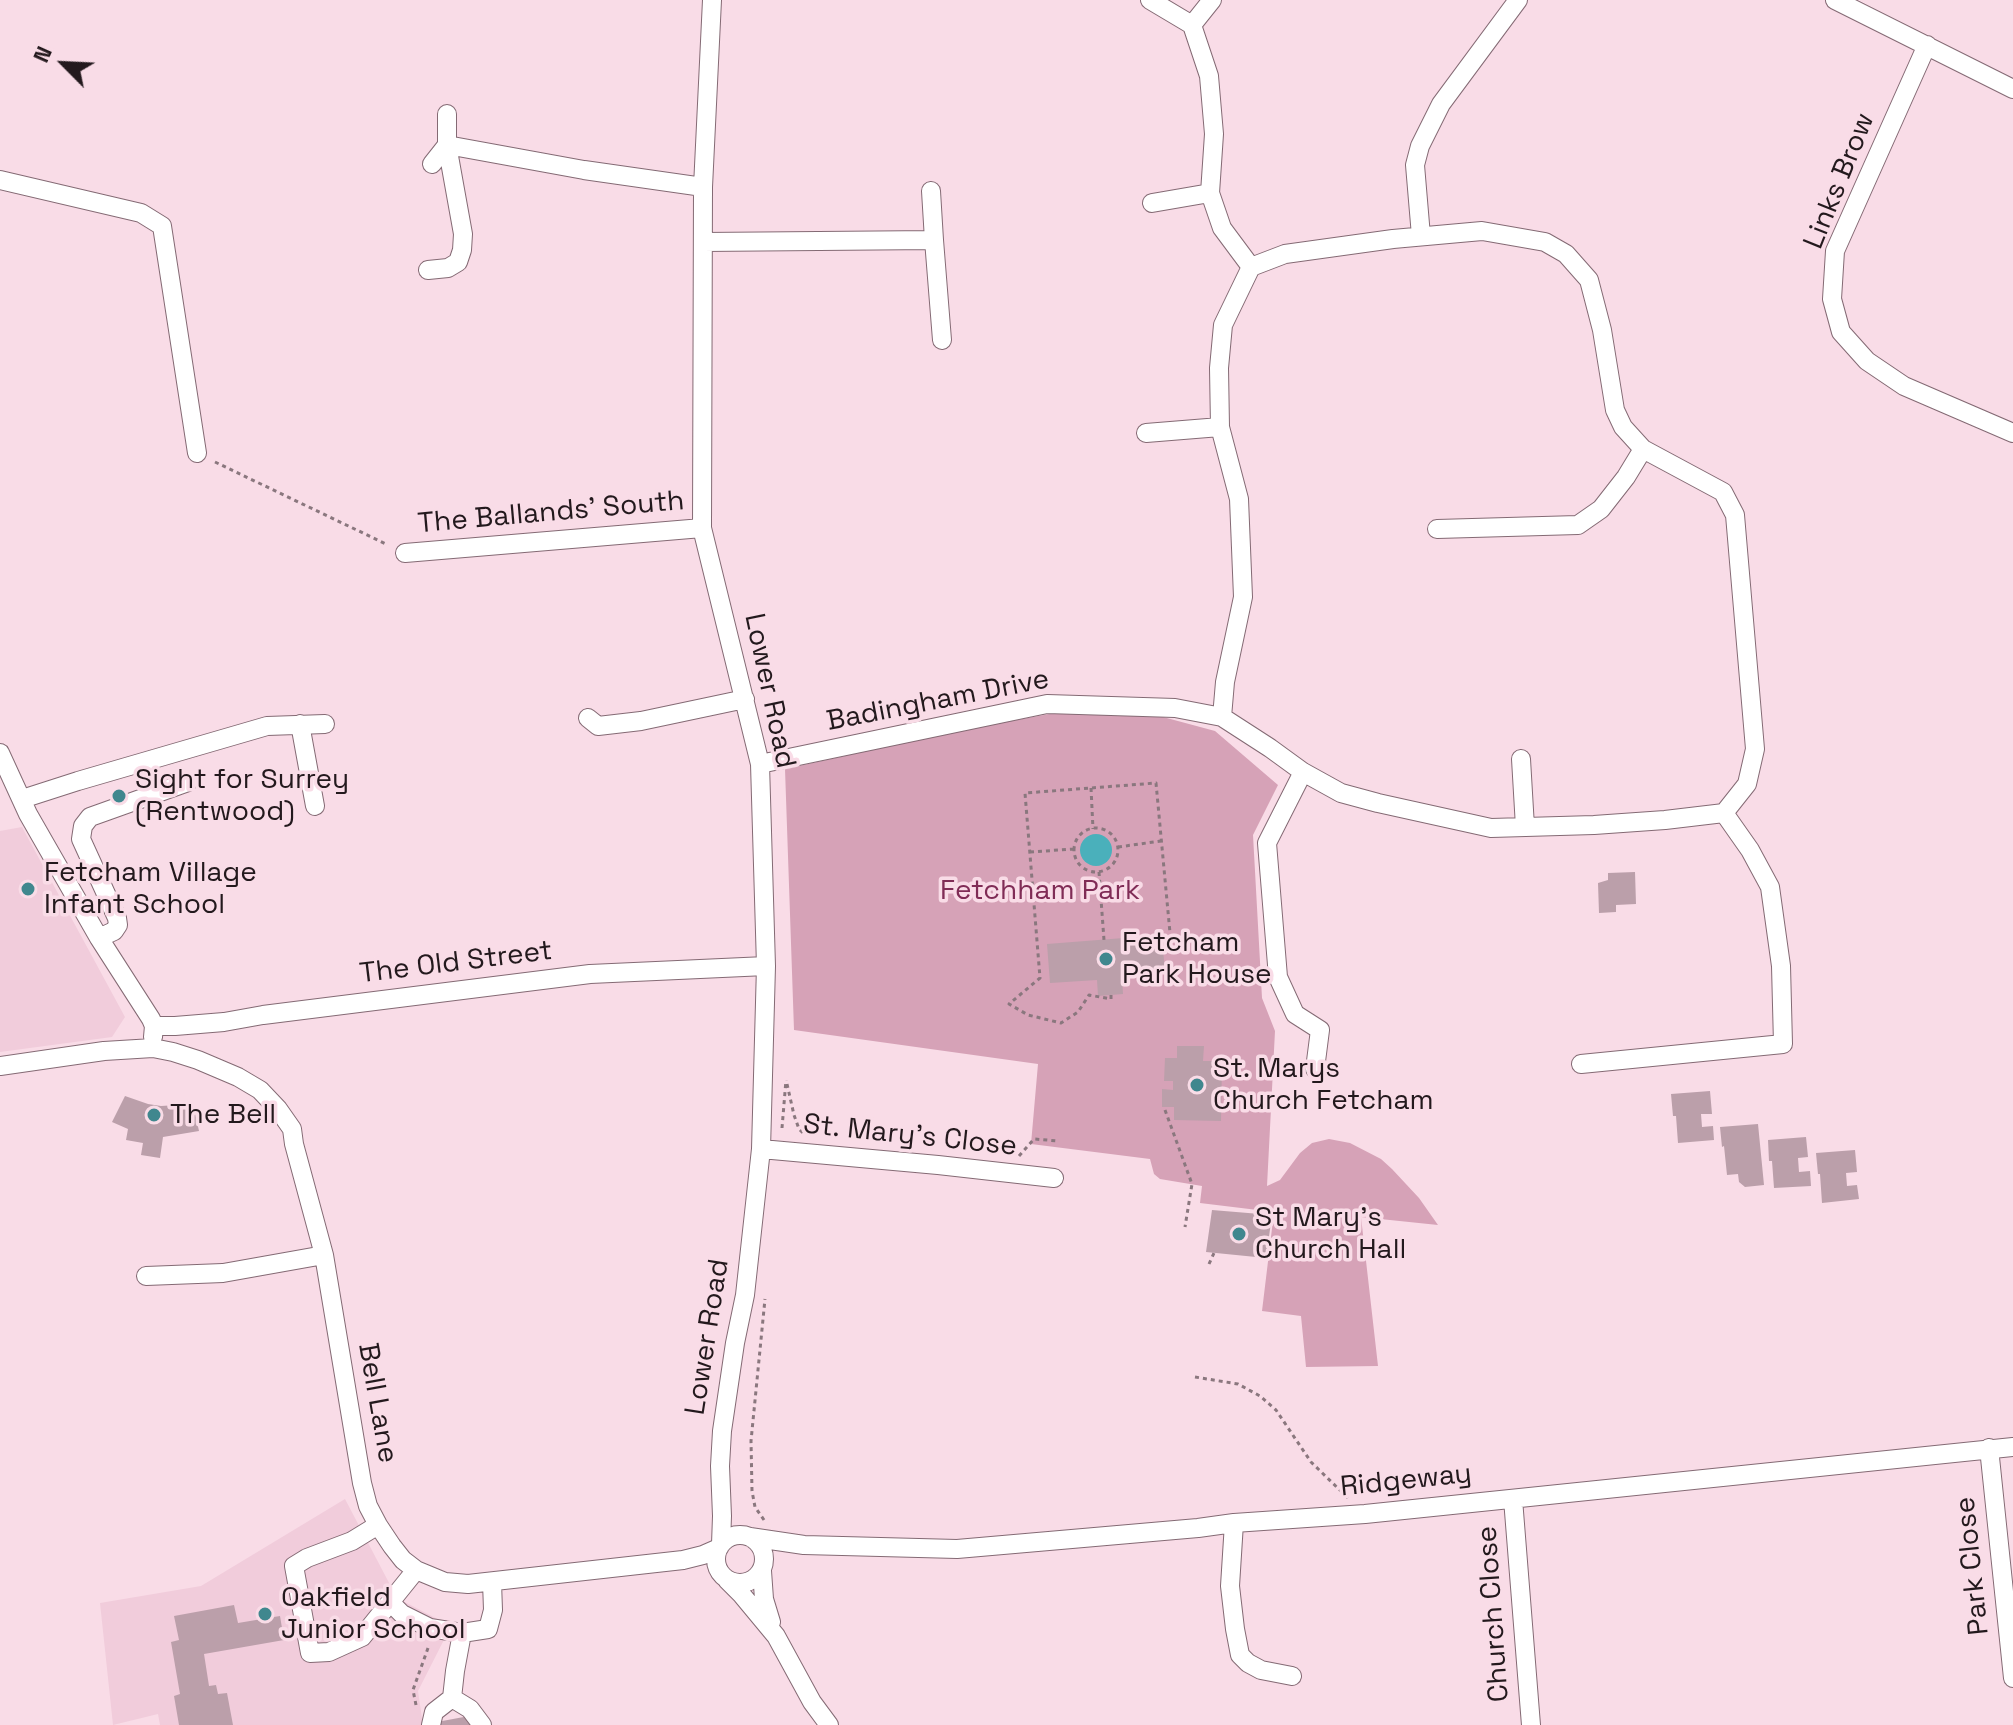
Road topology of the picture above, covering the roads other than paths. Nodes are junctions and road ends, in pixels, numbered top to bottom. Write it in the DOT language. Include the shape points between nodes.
graph roads {
  1 [pos="712,0"];
  2 [pos="1150,0"];
  3 [pos="1212,0"];
  4 [pos="1518,0"];
  5 [pos="1835,0"];
  6 [pos="1192,25"];
  7 [pos="1927,45"];
  8 [pos="2013,89"];
  9 [pos="447,114"];
  10 [pos="447,145"];
  11 [pos="432,164"];
  12 [pos="0,180"];
  13 [pos="703,187"];
  14 [pos="931,191"];
  15 [pos="1210,193"];
  16 [pos="1152,203"];
  17 [pos="1421,236"];
  18 [pos="934,240"];
  19 [pos="703,242"];
  20 [pos="1251,267"];
  21 [pos="428,270"];
  22 [pos="942,340"];
  23 [pos="1220,427"];
  24 [pos="1146,433"];
  25 [pos="2013,433"];
  26 [pos="1643,449"];
  27 [pos="197,453"];
  28 [pos="702,528"];
  29 [pos="1437,529"];
  30 [pos="405,553"];
  31 [pos="745,699"];
  32 [pos="1222,717"];
  33 [pos="588,718"];
  34 [pos="300,724"];
  35 [pos="325,724"];
  36 [pos="0,753"];
  37 [pos="1521,759"];
  38 [pos="760,764"];
  39 [pos="1303,772"];
  40 [pos="188,782"];
  41 [pos="22,799"];
  42 [pos="315,806"];
  43 [pos="1724,813"];
  44 [pos="1525,827"];
  45 [pos="99,938"];
  46 [pos="766,966"];
  47 [pos="154,1026"];
  48 [pos="153,1048"];
  49 [pos="1581,1064"];
  50 [pos="0,1066"];
  51 [pos="1315,1069"];
  52 [pos="770,1150"];
  53 [pos="1054,1178"];
  54 [pos="324,1255"];
  55 [pos="146,1276"];
  56 [pos="2013,1447"];
  57 [pos="1989,1448"];
  58 [pos="720,1490"];
  59 [pos="1513,1499"];
  60 [pos="1234,1523"];
  61 [pos="378,1525"];
  62 [pos="748,1536"];
  63 [pos="804,1545"];
  64 [pos="720,1546"];
  65 [pos="683,1560"];
  66 [pos="762,1569"];
  67 [pos="416,1570"];
  68 [pos="724,1577"];
  69 [pos="492,1582"];
  70 [pos="391,1603"];
  71 [pos="462,1633"];
  72 [pos="776,1636"];
  73 [pos="1292,1676"];
  74 [pos="2013,1678"];
  75 [pos="452,1698"];
  76 [pos="431,1725"];
  77 [pos="482,1725"];
  78 [pos="829,1725"];
  79 [pos="1531,1725"];
  1 -- 13 [label="street, Lower Road"];
  2 -- 6 [label="street"];
  3 -- 6 [label="street"];
  4 -- 17 [label="street" via="1441,104 1420,146 1415,165"];
  5 -- 7 [label="street"];
  6 -- 15 [label="street" via="1209,76 1214,134"];
  7 -- 8 [label="street"];
  7 -- 25 [label="street, Links Brow" via="1835,251 1832,299 1841,332 1867,361 1904,386"];
  9 -- 10 [label="street"];
  10 -- 11 [label="street"];
  10 -- 13 [label="street"];
  10 -- 21 [label="street" via="462,250 458,262 448,268"];
  12 -- 27 [label="street" via="141,213 162,226"];
  13 -- 19 [label="street, Lower Road"];
  14 -- 18 [label="street"];
  15 -- 16 [label="street"];
  15 -- 20 [label="street" via="1222,228"];
  17 -- 20 [label="street" via="1285,254"];
  17 -- 26 [label="street" via="1482,231 1545,242 1566,254 1589,280 1615,410"];
  18 -- 19 [label="street"];
  18 -- 22 [label="street"];
  19 -- 28 [label="street, Lower Road"];
  20 -- 23 [label="street" via="1223,325"];
  23 -- 24 [label="street"];
  23 -- 32 [label="street" via="1239,499 1243,597"];
  26 -- 29 [label="street" via="1601,509 1578,525"];
  26 -- 43 [label="street" via="1723,492 1735,515 1755,749 1747,784"];
  28 -- 30 [label="street, The Ballands' South"];
  28 -- 31 [label="street, Lower Road"];
  31 -- 33 [label="street" via="641,721 598,726"];
  31 -- 38 [label="street, Lower Road"];
  32 -- 38 [label="street, Badingham Drive" via="1175,708 1047,704"];
  32 -- 39 [label="street, Badingham Drive"];
  34 -- 35 [label="street"];
  34 -- 41 [label="street" via="267,726"];
  34 -- 42 [label="street"];
  36 -- 41 [label="street"];
  37 -- 44 [label="street"];
  38 -- 46 [label="street, Lower Road"];
  39 -- 44 [label="street, Badingham Drive" via="1341,793 1378,803 1491,828"];
  39 -- 51 [label="street" via="1267,843 1278,977 1295,1014 1320,1030"];
  40 -- 45 [label="street" via="90,817 83,826 81,839 118,925"];
  41 -- 45 [label="street"];
  43 -- 44 [label="street, Badingham Drive"];
  43 -- 49 [label="street" via="1770,887 1781,966 1783,1044"];
  45 -- 47 [label="street"];
  46 -- 47 [label="street, The Old Street" via="590,974 224,1022"];
  46 -- 52 [label="street, Lower Road"];
  47 -- 48 [label="street"];
  48 -- 50 [label="street, Bell Lane"];
  48 -- 54 [label="street, Bell Lane" via="238,1077 278,1109 292,1129"];
  52 -- 53 [label="street, St. Mary's Close"];
  52 -- 58 [label="street, Lower Road" via="722,1431"];
  54 -- 55 [label="street" via="223,1273"];
  54 -- 61 [label="street, Bell Lane" via="362,1483"];
  56 -- 57 [label="street, Ridgeway"];
  57 -- 59 [label="street, Ridgeway"];
  57 -- 74 [label="street, Park Close"];
  58 -- 62 [label="street, Lower Road"];
  58 -- 64 [label="street, Lower Road"];
  59 -- 60 [label="street, Ridgeway"];
  59 -- 79 [label="street, Church Close"];
  60 -- 63 [label="street, Ridgeway" via="957,1549"];
  60 -- 73 [label="street" via="1230,1586 1240,1655 1261,1670"];
  61 -- 67 [label="street, Bell Lane"];
  61 -- 70 [label="street" via="294,1566 310,1653 329,1652 362,1637"];
  62 -- 63 [label="street, Ridgeway"];
  62 -- 64 [label="street" via="732,1536"];
  62 -- 66 [label="street, Lower Road" via="761,1546"];
  63 -- 66 [label="street, Ridgeway"];
  64 -- 65 [label="street, Bell Lane"];
  64 -- 68 [label="street, Lower Road" via="716,1561"];
  65 -- 68 [label="street, Bell Lane"];
  65 -- 69 [label="street, Bell Lane"];
  66 -- 68 [label="street" via="742,1584"];
  66 -- 72 [label="street, Lower Road" via="764,1599"];
  67 -- 69 [label="street, Bell Lane" via="445,1582"];
  67 -- 70 [label="street"];
  68 -- 72 [label="street, Lower Road"];
  69 -- 71 [label="street" via="488,1629"];
  70 -- 71 [label="street" via="430,1628"];
  71 -- 75 [label="street"];
  72 -- 78 [label="street, Lower Road"];
  75 -- 76 [label="street" via="434,1712"];
  75 -- 77 [label="street"];
}
